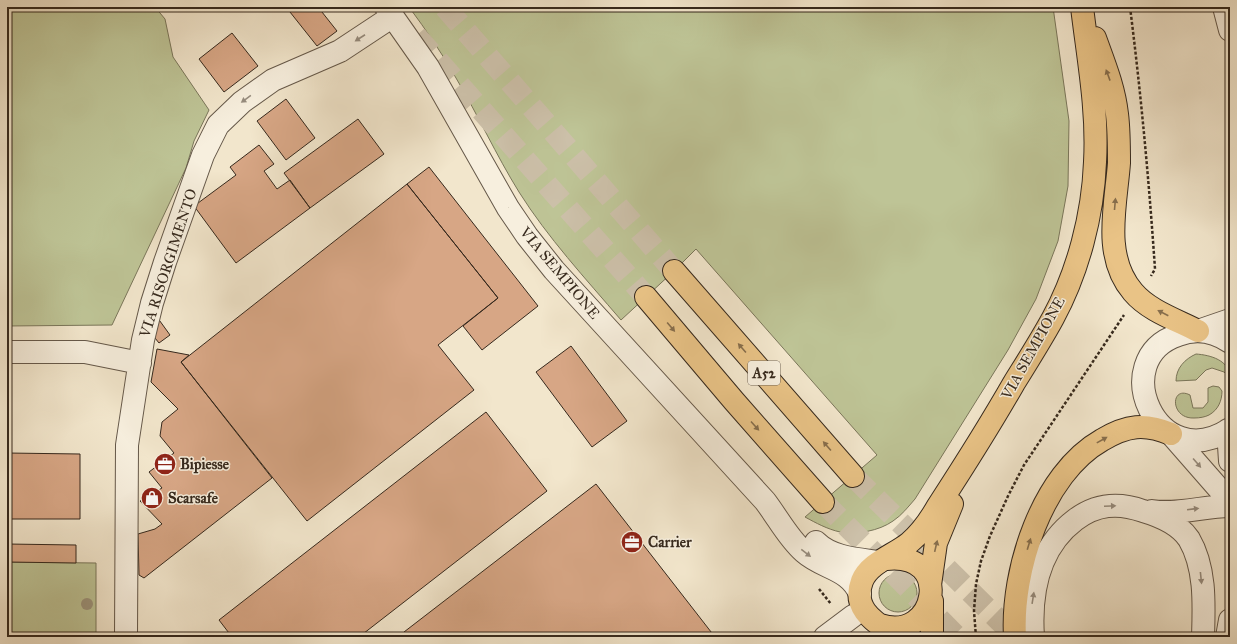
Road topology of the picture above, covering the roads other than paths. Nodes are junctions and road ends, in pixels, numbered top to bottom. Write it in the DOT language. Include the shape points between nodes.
graph roads {
  1 [pos="1083,7"];
  2 [pos="1224,7"];
  3 [pos="389,12"];
  4 [pos="1230,30"];
  5 [pos="674,271"];
  6 [pos="646,297"];
  7 [pos="1230,320"];
  8 [pos="1198,331"];
  9 [pos="1230,342"];
  10 [pos="7,352"];
  11 [pos="140,363"];
  12 [pos="1229,430"];
  13 [pos="1172,434"];
  14 [pos="976,447"];
  15 [pos="1230,461"];
  16 [pos="853,476"];
  17 [pos="1230,499"];
  18 [pos="766,501"];
  19 [pos="823,502"];
  20 [pos="1230,506"];
  21 [pos="1140,510"];
  22 [pos="883,561"];
  23 [pos="931,590"];
  24 [pos="861,612"];
  25 [pos="1230,620"];
  26 [pos="126,637"];
  27 [pos="825,637"];
  28 [pos="896,637"];
  29 [pos="932,637"];
  30 [pos="1015,637"];
  31 [pos="1033,637"];
  32 [pos="1203,637"];
  33 [pos="1227,637"];
  8 -- 1 [label="main road, one-way" via="1156,310 1138,297 1124,280 1119,269 1112,232 1119,161 1117,114 1112,87"];
  1 -- 14 [label="main road, VIA SEMPIONE" via="1095,113 1093,190 1084,236 1054,317"];
  2 -- 4 [label="street"];
  3 -- 11 [label="street, VIA RISORGIMENTO, one-way" via="340,52 273,80 242,102 218,125 203,155 165,262 152,303"];
  3 -- 18 [label="street, VIA SEMPIONE" via="428,67 508,208 527,236 560,276"];
  16 -- 5 [label="main road, A52, one-way"];
  6 -- 19 [label="main road, A52, one-way"];
  7 -- 8 [label="street"];
  8 -- 9 [label="street" via="1212,333"];
  8 -- 13 [label="street" via="1186,332 1166,340 1150,357 1146,366 1143,386 1150,413"];
  10 -- 11 [label="street" via="85,352"];
  11 -- 26 [label="street, VIA RISORGIMENTO" via="127,445"];
  12 -- 13 [label="street" via="1219,436 1201,440 1191,440"];
  12 -- 15 [label="street"];
  13 -- 17 [label="street, one-way"];
  30 -- 13 [label="main road, one-way" via="1019,584 1030,542 1039,517 1067,470 1091,446 1114,433 1138,427 1156,428"];
  14 -- 22 [label="main road, VIA SEMPIONE" via="918,535"];
  23 -- 14 [label="main road, VIA SEMPIONE, one-way" via="936,543"];
  18 -- 22 [label="street, VIA SEMPIONE" via="830,551 846,557"];
  18 -- 24 [label="street, VIA SEMPIONE, one-way" via="794,543 806,554 849,577 856,585"];
  21 -- 20 [label="street, one-way" via="1173,512"];
  31 -- 21 [label="street, one-way" via="1032,604 1036,583 1045,555 1061,531 1084,513 1097,507 1126,506"];
  21 -- 32 [label="street, one-way" via="1170,522 1188,539 1202,575"];
  22 -- 23 [label="main road" via="897,558 908,560 918,566 926,574"];
  22 -- 24 [label="main road, VIA SEMPIONE" via="875,564 862,582"];
  23 -- 24 [label="main road" via="929,608 912,626 888,629"];
  23 -- 29 [label="main road, VIA SEMPIONE"];
  24 -- 27 [label="street"];
  24 -- 28 [label="main road, VIA SEMPIONE"];
  25 -- 33 [label="street"];
}
